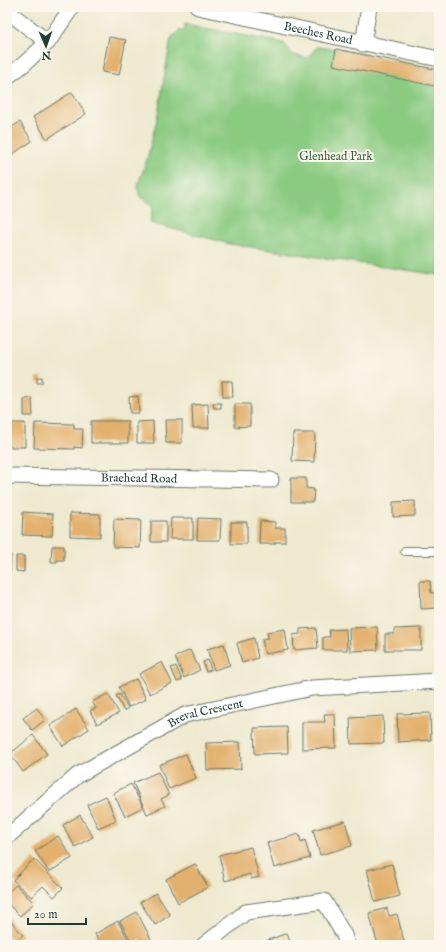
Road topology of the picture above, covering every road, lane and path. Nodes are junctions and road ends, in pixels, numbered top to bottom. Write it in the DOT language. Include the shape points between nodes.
graph roads {
  1 [pos="72,7"];
  2 [pos="198,7"];
  3 [pos="369,7"];
  4 [pos="7,11"];
  5 [pos="48,42"];
  6 [pos="363,44"];
  7 [pos="439,59"];
  8 [pos="7,76"];
  9 [pos="7,476"];
  10 [pos="271,480"];
  11 [pos="439,550"];
  12 [pos="405,551"];
  13 [pos="439,681"];
  14 [pos="7,837"];
  15 [pos="204,945"];
  16 [pos="347,945"];
  1 -- 5 [label="street"];
  2 -- 6 [label="street, Beeches Road"];
  3 -- 6 [label="street"];
  4 -- 5 [label="street"];
  5 -- 8 [label="street"];
  6 -- 7 [label="street, Beeches Road"];
  9 -- 10 [label="street, Braehead Road"];
  11 -- 12 [label="lane"];
  13 -- 14 [label="street, Breval Crescent" via="312,688 185,715 78,775"];
  15 -- 16 [label="street" via="246,912 324,901"];
}
